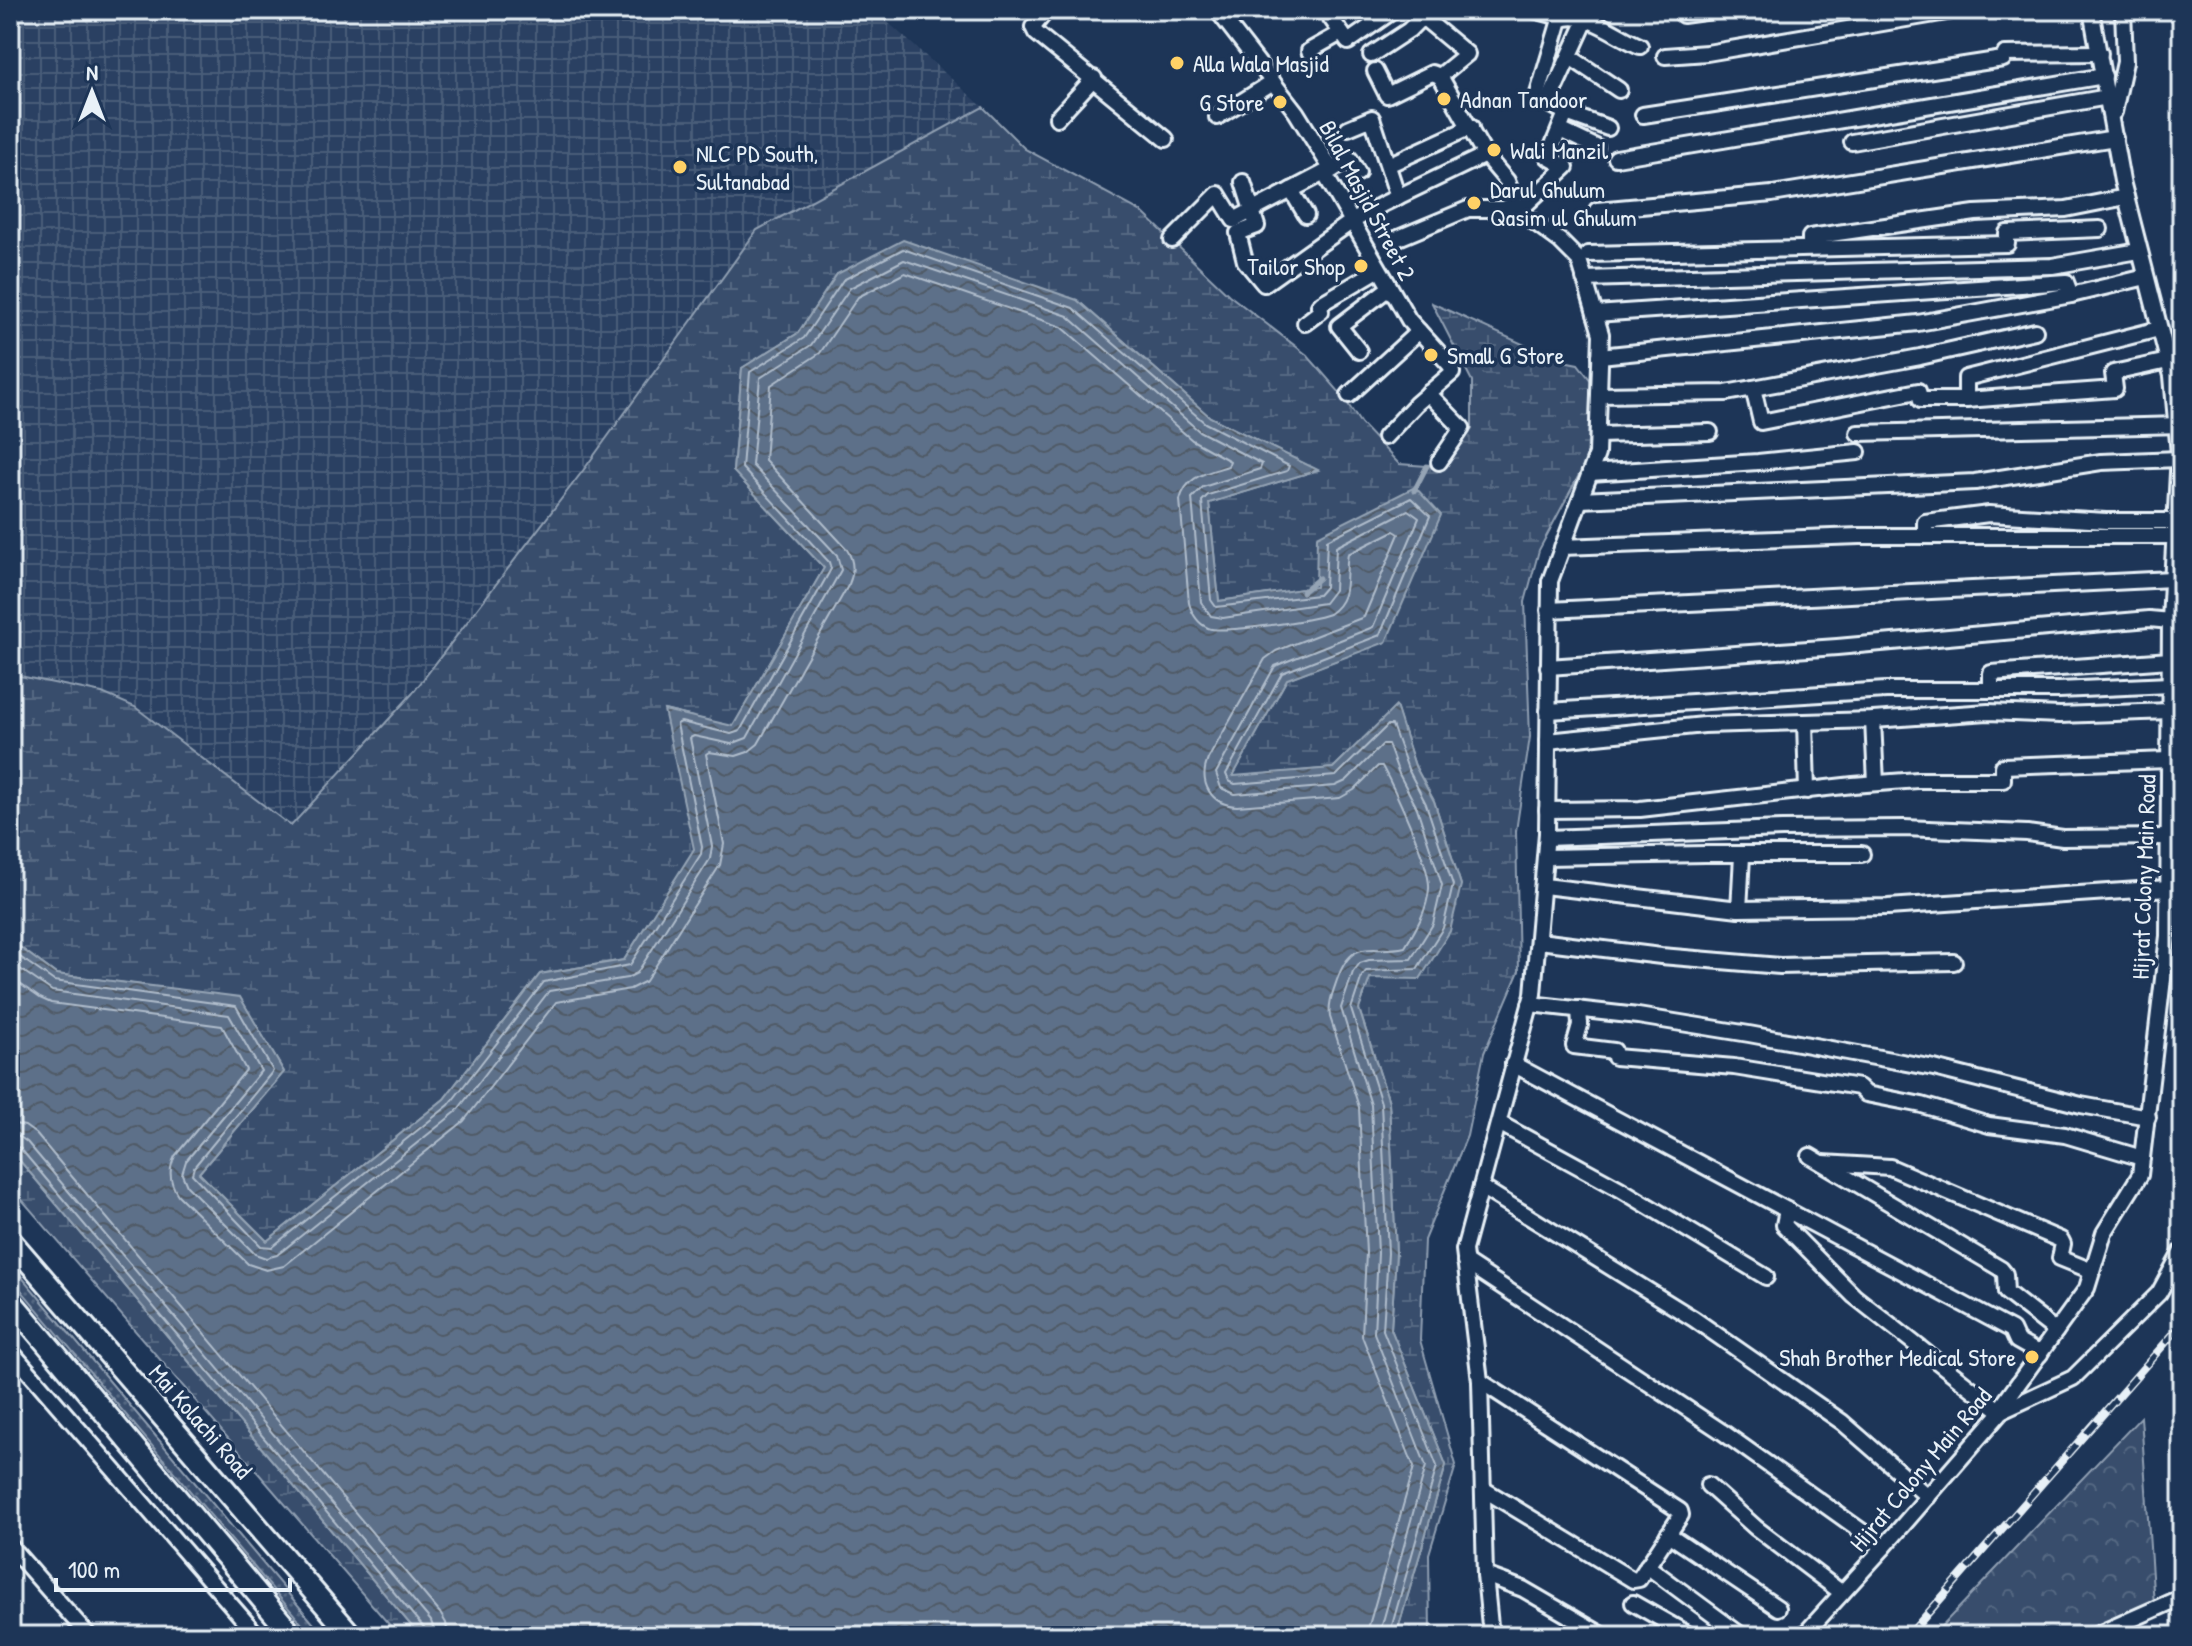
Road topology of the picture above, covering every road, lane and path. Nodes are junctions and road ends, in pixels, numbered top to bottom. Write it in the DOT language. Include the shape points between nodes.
graph roads {
  1 [pos="1047,10"];
  2 [pos="1217,10"];
  3 [pos="1325,10"];
  4 [pos="1394,10"];
  5 [pos="1534,10"];
  6 [pos="1719,10"];
  7 [pos="1959,10"];
  8 [pos="2091,10"];
  9 [pos="2123,10"];
  10 [pos="1418,14"];
  11 [pos="1564,14"];
  12 [pos="1683,15"];
  13 [pos="1586,20"];
  14 [pos="1341,33"];
  15 [pos="1640,46"];
  16 [pos="1309,51"];
  17 [pos="2100,53"];
  18 [pos="1371,55"];
  19 [pos="1665,56"];
  20 [pos="1570,57"];
  21 [pos="1375,71"];
  22 [pos="1440,76"];
  23 [pos="2104,76"];
  24 [pos="1094,78"];
  25 [pos="1273,82"];
  26 [pos="1619,90"];
  27 [pos="1537,97"];
  28 [pos="2108,97"];
  29 [pos="1566,113"];
  30 [pos="1643,115"];
  31 [pos="1217,117"];
  32 [pos="1057,118"];
  33 [pos="2112,121"];
  34 [pos="1471,127"];
  35 [pos="1348,128"];
  36 [pos="1608,128"];
  37 [pos="1560,130"];
  38 [pos="2115,138"];
  39 [pos="1166,139"];
  40 [pos="1852,142"];
  41 [pos="1596,147"];
  42 [pos="1485,155"];
  43 [pos="1616,158"];
  44 [pos="1388,165"];
  45 [pos="1328,172"];
  46 [pos="1358,173"];
  47 [pos="1243,182"];
  48 [pos="1291,190"];
  49 [pos="1398,197"];
  50 [pos="2126,197"];
  51 [pos="1519,209"];
  52 [pos="1252,210"];
  53 [pos="1597,210"];
  54 [pos="1306,215"];
  55 [pos="1351,222"];
  56 [pos="2100,229"];
  57 [pos="1396,239"];
  58 [pos="1172,240"];
  59 [pos="1810,247"];
  60 [pos="2139,251"];
  61 [pos="1582,255"];
  62 [pos="1378,270"];
  63 [pos="2146,277"];
  64 [pos="1584,279"];
  65 [pos="1389,288"];
  66 [pos="2071,295"];
  67 [pos="1595,314"];
  68 [pos="1305,323"];
  69 [pos="2159,329"];
  70 [pos="1419,331"];
  71 [pos="2035,331"];
  72 [pos="1359,351"];
  73 [pos="1600,356"];
  74 [pos="2168,361"];
  75 [pos="1753,388"];
  76 [pos="1428,393"];
  77 [pos="1349,395"];
  78 [pos="1599,395"];
  79 [pos="1966,400"];
  80 [pos="2179,426"];
  81 [pos="1710,432"];
  82 [pos="1858,433"];
  83 [pos="1598,435"];
  84 [pos="1385,437"];
  85 [pos="1858,452"];
  86 [pos="2179,459"];
  87 [pos="1439,462"];
  88 [pos="1590,473"];
  89 [pos="1580,500"];
  90 [pos="2175,521"];
  91 [pos="1925,536"];
  92 [pos="2175,536"];
  93 [pos="1562,547"];
  94 [pos="2172,579"];
  95 [pos="1549,610"];
  96 [pos="2176,621"];
  97 [pos="2170,660"];
  98 [pos="1548,667"];
  99 [pos="2170,685"];
  100 [pos="1991,690"];
  101 [pos="1548,711"];
  102 [pos="2170,711"];
  103 [pos="1873,720"];
  104 [pos="1805,722"];
  105 [pos="1548,741"];
  106 [pos="2169,760"];
  107 [pos="1876,783"];
  108 [pos="1807,791"];
  109 [pos="1547,810"];
  110 [pos="2168,837"];
  111 [pos="1547,838"];
  112 [pos="1862,854"];
  113 [pos="1742,856"];
  114 [pos="1546,857"];
  115 [pos="1544,886"];
  116 [pos="2168,888"];
  117 [pos="1739,909"];
  118 [pos="1539,941"];
  119 [pos="1954,962"];
  120 [pos="1530,1004"];
  121 [pos="1579,1009"];
  122 [pos="1513,1064"];
  123 [pos="2148,1117"];
  124 [pos="1499,1123"];
  125 [pos="2142,1158"];
  126 [pos="1481,1187"];
  127 [pos="1787,1210"];
  128 [pos="10,1240"];
  129 [pos="2182,1251"];
  130 [pos="1465,1262"];
  131 [pos="2092,1271"];
  132 [pos="1766,1277"];
  133 [pos="10,1300"];
  134 [pos="2056,1331"];
  135 [pos="10,1350"];
  136 [pos="2040,1354"];
  137 [pos="1480,1381"];
  138 [pos="2001,1410"];
  139 [pos="1708,1485"];
  140 [pos="1483,1489"];
  141 [pos="1928,1497"];
  142 [pos="1668,1534"];
  143 [pos="10,1546"];
  144 [pos="1884,1547"];
  145 [pos="1647,1566"];
  146 [pos="1485,1575"];
  147 [pos="1842,1593"];
  148 [pos="2182,1597"];
  149 [pos="1633,1603"];
  150 [pos="1778,1608"];
  151 [pos="89,1636"];
  152 [pos="258,1636"];
  153 [pos="293,1636"];
  154 [pos="352,1636"];
  155 [pos="1491,1636"];
  156 [pos="1604,1636"];
  157 [pos="1691,1636"];
  158 [pos="1742,1636"];
  159 [pos="1803,1636"];
  160 [pos="2094,1636"];
  1 -- 24 [label="street" via="1033,27 1036,33"];
  2 -- 25 [label="street, Bilal Masjid Street 2"];
  3 -- 14 [label="street"];
  4 -- 14 [label="street" via="1348,42"];
  5 -- 11 [label="street"];
  6 -- 12 [label="street"];
  7 -- 19 [label="street"];
  8 -- 17 [label="street, Hijrat Colony Main Road"];
  9 -- 33 [label="street" via="2125,62"];
  10 -- 18 [label="street" via="1409,30"];
  10 -- 22 [label="street" via="1467,54"];
  11 -- 13 [label="street"];
  11 -- 27 [label="street"];
  13 -- 15 [label="street"];
  13 -- 20 [label="street"];
  14 -- 16 [label="street"];
  17 -- 23 [label="street, Hijrat Colony Main Road"];
  17 -- 30 [label="street" via="2005,54 2003,59"];
  20 -- 26 [label="street"];
  20 -- 29 [label="street" via="1548,103"];
  21 -- 22 [label="street" via="1387,95 1432,73"];
  22 -- 34 [label="street"];
  23 -- 28 [label="street, Hijrat Colony Main Road"];
  23 -- 43 [label="street"];
  24 -- 32 [label="street"];
  24 -- 39 [label="street"];
  25 -- 31 [label="street"];
  25 -- 45 [label="street, Bilal Masjid Street 2"];
  28 -- 33 [label="street, Hijrat Colony Main Road"];
  28 -- 40 [label="street"];
  29 -- 36 [label="street"];
  29 -- 37 [label="street"];
  33 -- 38 [label="street, Hijrat Colony Main Road"];
  34 -- 42 [label="street"];
  34 -- 44 [label="street"];
  35 -- 44 [label="street" via="1372,118"];
  37 -- 41 [label="street"];
  37 -- 51 [label="street" via="1548,157 1566,167"];
  38 -- 50 [label="street, Hijrat Colony Main Road"];
  38 -- 53 [label="street" via="1772,194"];
  42 -- 49 [label="street"];
  42 -- 51 [label="street" via="1507,181"];
  44 -- 49 [label="street"];
  45 -- 46 [label="street" via="1350,159"];
  45 -- 48 [label="street"];
  45 -- 55 [label="street, Bilal Masjid Street 2"];
  47 -- 52 [label="street"];
  48 -- 52 [label="street"];
  48 -- 54 [label="street"];
  49 -- 55 [label="street"];
  50 -- 59 [label="street" via="2066,209 1975,213 1810,237"];
  50 -- 60 [label="street, Hijrat Colony Main Road"];
  51 -- 57 [label="street" via="1468,209"];
  51 -- 61 [label="street"];
  52 -- 55 [label="street" via="1257,226 1238,233 1245,261 1264,284"];
  52 -- 58 [label="street" via="1234,220 1218,194"];
  55 -- 62 [label="street, Bilal Masjid Street 2"];
  56 -- 59 [label="street" via="2007,233 2007,244"];
  59 -- 61 [label="street"];
  60 -- 63 [label="street, Hijrat Colony Main Road"];
  60 -- 64 [label="street" via="2052,266"];
  61 -- 64 [label="street"];
  62 -- 65 [label="street, Bilal Masjid Street 2"];
  62 -- 68 [label="street" via="1322,303 1321,311"];
  63 -- 66 [label="street"];
  63 -- 69 [label="street, Hijrat Colony Main Road"];
  64 -- 67 [label="street"];
  65 -- 70 [label="street, Bilal Masjid Street 2"];
  65 -- 72 [label="street" via="1339,326"];
  66 -- 67 [label="street" via="2066,282"];
  66 -- 73 [label="street" via="1918,323"];
  67 -- 73 [label="street"];
  69 -- 74 [label="street, Hijrat Colony Main Road"];
  69 -- 79 [label="street" via="1966,378"];
  70 -- 76 [label="street, Bilal Masjid Street 2" via="1451,366 1452,373"];
  70 -- 77 [label="street"];
  71 -- 75 [label="street"];
  73 -- 78 [label="street"];
  74 -- 79 [label="street" via="2113,373 2115,389"];
  74 -- 80 [label="street, Hijrat Colony Main Road"];
  75 -- 78 [label="street"];
  75 -- 79 [label="street" via="1761,422 1918,391 1921,400"];
  76 -- 84 [label="street, Bilal Masjid Street 2"];
  76 -- 87 [label="street" via="1462,428"];
  78 -- 83 [label="street"];
  80 -- 82 [label="street"];
  80 -- 86 [label="street, Hijrat Colony Main Road"];
  81 -- 83 [label="street"];
  83 -- 88 [label="street"];
  85 -- 88 [label="street"];
  86 -- 89 [label="street" via="2101,462 1929,486"];
  86 -- 90 [label="street, Hijrat Colony Main Road"];
  88 -- 89 [label="street"];
  89 -- 93 [label="street"];
  90 -- 91 [label="street" via="1989,514 1925,522"];
  90 -- 92 [label="street, Hijrat Colony Main Road"];
  91 -- 92 [label="street"];
  91 -- 93 [label="street"];
  92 -- 94 [label="street, Hijrat Colony Main Road"];
  93 -- 95 [label="street" via="1550,581"];
  94 -- 95 [label="street"];
  94 -- 96 [label="street, Hijrat Colony Main Road"];
  95 -- 98 [label="street"];
  96 -- 97 [label="street, Hijrat Colony Main Road"];
  96 -- 98 [label="street"];
  97 -- 99 [label="street, Hijrat Colony Main Road"];
  97 -- 100 [label="street" via="1991,673"];
  98 -- 101 [label="street"];
  99 -- 100 [label="street"];
  99 -- 102 [label="street, Hijrat Colony Main Road"];
  100 -- 101 [label="street" via="1886,690"];
  101 -- 105 [label="street"];
  102 -- 103 [label="street" via="1988,712"];
  102 -- 106 [label="street, Hijrat Colony Main Road"];
  103 -- 104 [label="street"];
  103 -- 107 [label="street"];
  104 -- 105 [label="street" via="1704,725"];
  104 -- 108 [label="street"];
  105 -- 109 [label="street"];
  106 -- 107 [label="street" via="2003,766 2003,780"];
  106 -- 110 [label="street, Hijrat Colony Main Road"];
  107 -- 108 [label="street"];
  108 -- 109 [label="street" via="1640,809"];
  109 -- 111 [label="street"];
  110 -- 111 [label="street" via="2063,838 1904,828"];
  110 -- 116 [label="street, Hijrat Colony Main Road"];
  111 -- 114 [label="street"];
  112 -- 113 [label="street"];
  113 -- 114 [label="street"];
  113 -- 117 [label="street"];
  114 -- 115 [label="street"];
  115 -- 117 [label="street"];
  115 -- 118 [label="street"];
  116 -- 117 [label="street" via="1888,907"];
  116 -- 123 [label="street, Hijrat Colony Main Road" via="2168,936"];
  118 -- 119 [label="street" via="1780,966"];
  118 -- 120 [label="street"];
  120 -- 121 [label="street"];
  120 -- 122 [label="street"];
  121 -- 123 [label="street" via="1934,1068"];
  121 -- 125 [label="street" via="1574,1046 1614,1051 1615,1057 1734,1067 1859,1087 1866,1094 1989,1125 2065,1135"];
  122 -- 124 [label="street"];
  122 -- 127 [label="street"];
  123 -- 125 [label="street, Hijrat Colony Main Road"];
  124 -- 126 [label="street"];
  124 -- 132 [label="street"];
  125 -- 131 [label="street, Hijrat Colony Main Road" via="2140,1175 2104,1233"];
  126 -- 130 [label="street"];
  126 -- 141 [label="street" via="1694,1319 1842,1422"];
  127 -- 136 [label="street" via="2012,1330 2017,1341"];
  127 -- 138 [label="street" via="1784,1225 1854,1296"];
  128 -- 154 [label="main road, Mai Kolachi Road"];
  129 -- 138 [label="street" via="2159,1293 2073,1378"];
  130 -- 137 [label="street"];
  130 -- 144 [label="street" via="1721,1431"];
  131 -- 134 [label="street, Hijrat Colony Main Road" via="2087,1288"];
  131 -- 134 [label="street" via="2060,1258 2061,1240 1890,1167 1815,1160 2001,1269 2006,1292"];
  133 -- 153 [label="main road"];
  134 -- 136 [label="street, Hijrat Colony Main Road"];
  135 -- 152 [label="street"];
  136 -- 138 [label="street, Hijrat Colony Main Road"];
  137 -- 140 [label="street"];
  137 -- 142 [label="street" via="1680,1511"];
  138 -- 141 [label="street, Hijrat Colony Main Road"];
  139 -- 147 [label="street"];
  140 -- 145 [label="street" via="1633,1580"];
  140 -- 146 [label="street"];
  141 -- 144 [label="street, Hijrat Colony Main Road"];
  142 -- 145 [label="street"];
  142 -- 150 [label="street"];
  143 -- 151 [label="street"];
  144 -- 147 [label="street, Hijrat Colony Main Road"];
  145 -- 158 [label="street"];
  146 -- 155 [label="street"];
  146 -- 156 [label="street" via="1523,1589"];
  147 -- 159 [label="street, Hijrat Colony Main Road"];
  148 -- 160 [label="street"];
  149 -- 157 [label="street"];
}
